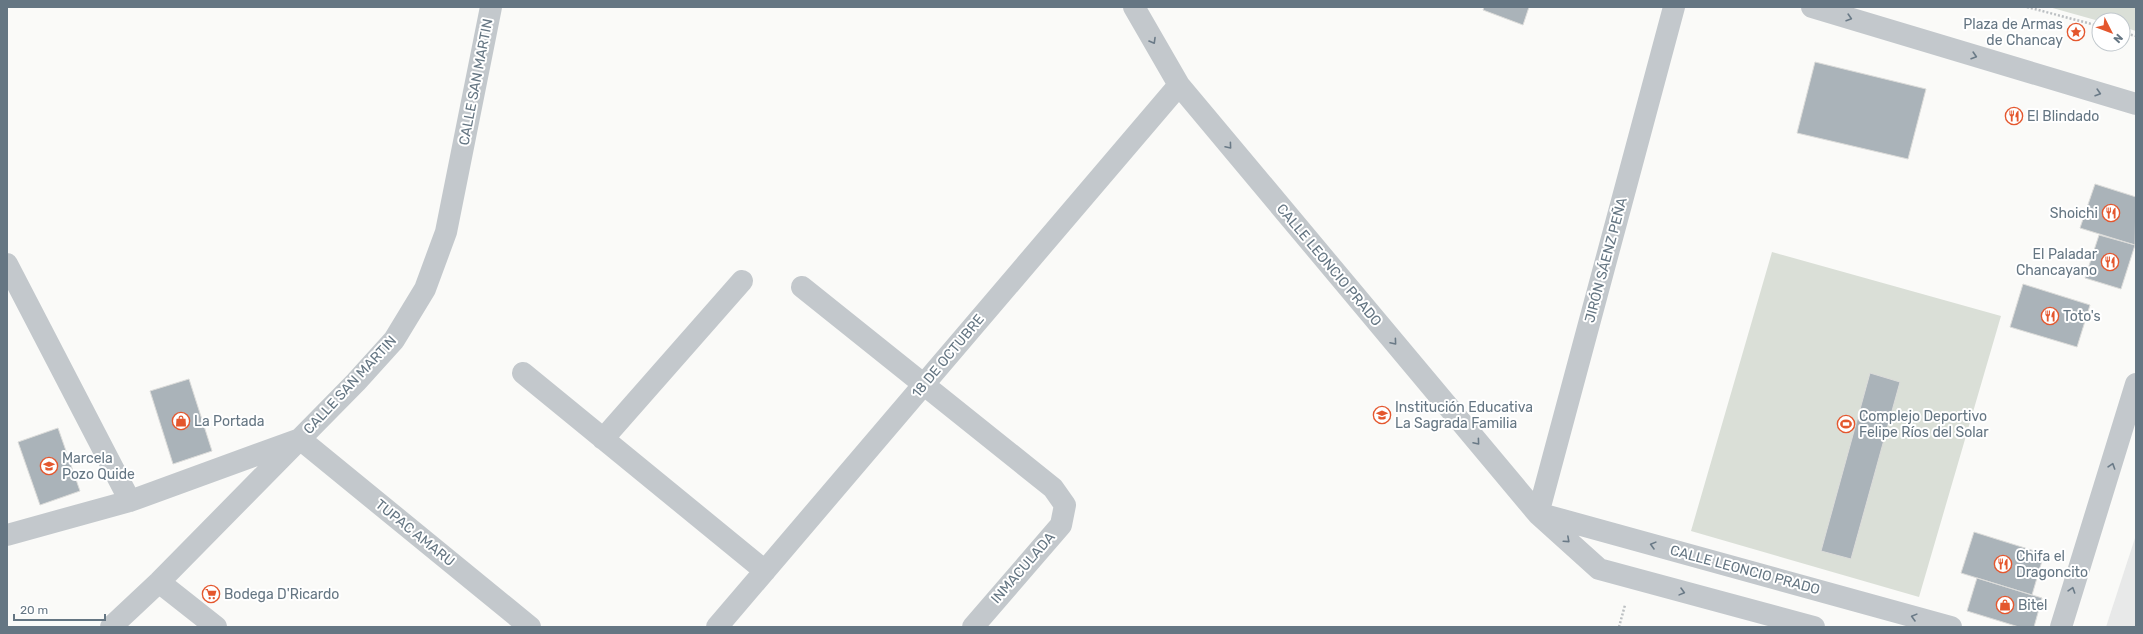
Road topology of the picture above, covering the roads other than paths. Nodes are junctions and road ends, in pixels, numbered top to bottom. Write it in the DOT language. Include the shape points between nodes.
graph roads {
  1 [pos="491,7"];
  2 [pos="1134,7"];
  3 [pos="1674,7"];
  4 [pos="1812,7"];
  5 [pos="1179,85"];
  6 [pos="2136,104"];
  7 [pos="7,264"];
  8 [pos="742,281"];
  9 [pos="802,287"];
  10 [pos="523,373"];
  11 [pos="2136,384"];
  12 [pos="923,386"];
  13 [pos="2129,437"];
  14 [pos="300,438"];
  15 [pos="603,439"];
  16 [pos="130,501"];
  17 [pos="1538,514"];
  18 [pos="7,535"];
  19 [pos="765,571"];
  20 [pos="159,582"];
  21 [pos="121,623"];
  22 [pos="216,627"];
  23 [pos="530,627"];
  24 [pos="717,627"];
  25 [pos="973,627"];
  26 [pos="1814,627"];
  27 [pos="1951,627"];
  28 [pos="2060,627"];
  1 -- 14 [label="street, CALLE SAN MARTIN" via="446,232 426,288 394,340"];
  2 -- 5 [label="street, CALLE LEONCIO PRADO, one-way"];
  3 -- 17 [label="street, JIRÓN SÁENZ PEÑA"];
  4 -- 6 [label="street, one-way"];
  5 -- 12 [label="street, 18 DE OCTUBRE"];
  5 -- 17 [label="street, CALLE LEONCIO PRADO, one-way"];
  7 -- 16 [label="street"];
  8 -- 15 [label="street"];
  9 -- 12 [label="street"];
  10 -- 15 [label="street"];
  11 -- 13 [label="street"];
  12 -- 19 [label="street, 18 DE OCTUBRE"];
  12 -- 25 [label="street, INMACULADA" via="1053,488 1065,505 1060,525"];
  28 -- 13 [label="street, one-way"];
  14 -- 16 [label="street"];
  14 -- 20 [label="street, CALLE SAN MARTIN"];
  14 -- 23 [label="street, TUPAC AMARU"];
  15 -- 19 [label="street"];
  16 -- 18 [label="street"];
  17 -- 26 [label="street, CALLE LEONCIO PRADO, one-way" via="1599,569"];
  27 -- 17 [label="street, CALLE LEONCIO PRADO, one-way"];
  19 -- 24 [label="street, 18 DE OCTUBRE"];
  20 -- 21 [label="street, CALLE SAN MARTIN"];
  20 -- 22 [label="street"];
}
